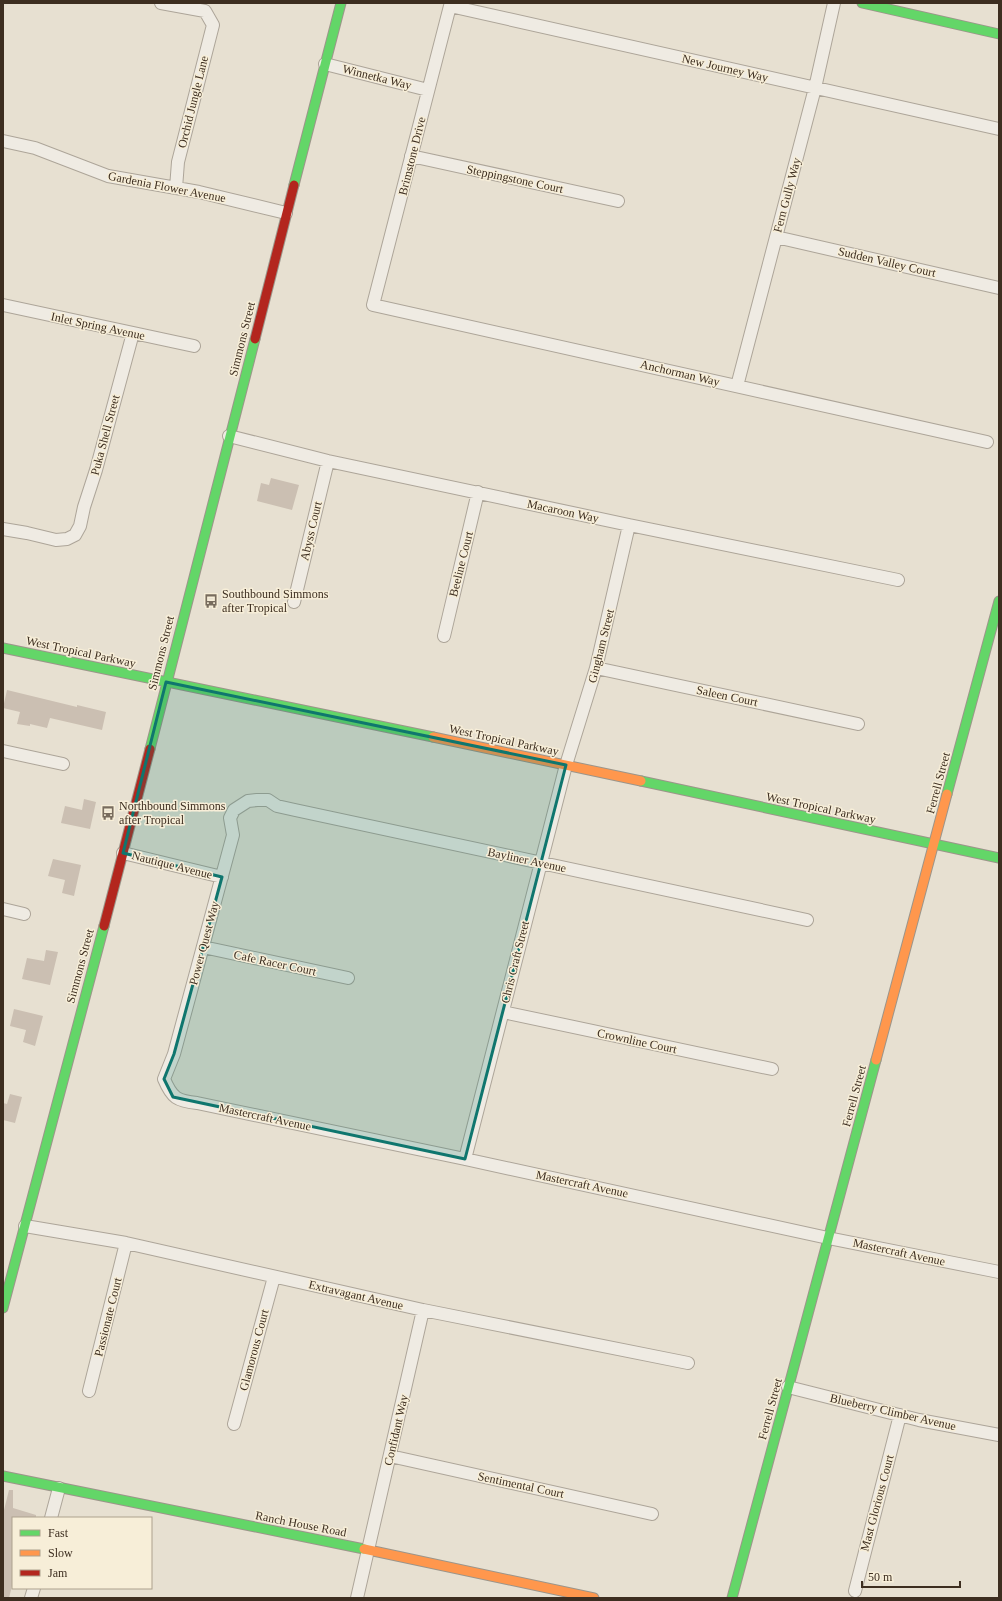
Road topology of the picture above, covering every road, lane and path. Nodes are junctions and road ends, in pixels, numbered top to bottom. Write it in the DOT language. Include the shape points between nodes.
graph roads {
  1 [pos="161,3"];
  2 [pos="341,3"];
  3 [pos="834,3"];
  4 [pos="862,3"];
  5 [pos="450,6"];
  6 [pos="999,34"];
  7 [pos="325,64"];
  8 [pos="815,88"];
  9 [pos="428,90"];
  10 [pos="999,129"];
  11 [pos="3,141"];
  12 [pos="411,156"];
  13 [pos="176,188"];
  14 [pos="618,201"];
  15 [pos="286,213"];
  16 [pos="776,237"];
  17 [pos="999,288"];
  18 [pos="3,305"];
  19 [pos="373,305"];
  20 [pos="133,333"];
  21 [pos="194,346"];
  22 [pos="737,386"];
  23 [pos="229,436"];
  24 [pos="987,442"];
  25 [pos="328,461"];
  26 [pos="478,492"];
  27 [pos="629,525"];
  28 [pos="3,529"];
  29 [pos="898,580"];
  30 [pos="999,601"];
  31 [pos="294,602"];
  32 [pos="444,636"];
  33 [pos="3,648"];
  34 [pos="596,668"];
  35 [pos="166,682"];
  36 [pos="858,724"];
  37 [pos="3,752"];
  38 [pos="63,764"];
  39 [pos="566,765"];
  40 [pos="248,801"];
  41 [pos="934,845"];
  42 [pos="122,853"];
  43 [pos="999,858"];
  44 [pos="540,863"];
  45 [pos="222,877"];
  46 [pos="3,909"];
  47 [pos="24,914"];
  48 [pos="807,920"];
  49 [pos="203,947"];
  50 [pos="348,978"];
  51 [pos="503,1012"];
  52 [pos="772,1069"];
  53 [pos="168,1090"];
  54 [pos="465,1159"];
  55 [pos="24,1226"];
  56 [pos="828,1238"];
  57 [pos="126,1243"];
  58 [pos="999,1272"];
  59 [pos="274,1277"];
  60 [pos="3,1308"];
  61 [pos="423,1310"];
  62 [pos="688,1363"];
  63 [pos="788,1387"];
  64 [pos="89,1391"];
  65 [pos="900,1415"];
  66 [pos="234,1424"];
  67 [pos="999,1435"];
  68 [pos="390,1456"];
  69 [pos="3,1476"];
  70 [pos="59,1488"];
  71 [pos="652,1514"];
  72 [pos="51,1517"];
  73 [pos="368,1550"];
  74 [pos="854,1591"];
  75 [pos="357,1598"];
  76 [pos="594,1598"];
  77 [pos="732,1598"];
  1 -- 13 [label="street, Orchid Jungle Lane" via="205,11 213,25 178,162"];
  2 -- 7 [label="main road, Simmons Street"];
  3 -- 8 [label="street, Fern Gully Way"];
  4 -- 6 [label="main road"];
  5 -- 8 [label="street, New Journey Way"];
  5 -- 9 [label="street, Brimstone Drive"];
  7 -- 9 [label="street, Winnetka Way"];
  7 -- 15 [label="main road, Simmons Street"];
  8 -- 10 [label="street, New Journey Way"];
  8 -- 16 [label="street, Fern Gully Way"];
  9 -- 12 [label="street, Brimstone Drive"];
  11 -- 13 [label="street, Gardenia Flower Avenue" via="35,148 108,176"];
  12 -- 14 [label="street, Steppingstone Court"];
  12 -- 19 [label="street, Brimstone Drive"];
  13 -- 15 [label="street, Gardenia Flower Avenue"];
  15 -- 23 [label="main road, Simmons Street"];
  16 -- 17 [label="street, Sudden Valley Court"];
  16 -- 22 [label="street, Fern Gully Way"];
  18 -- 20 [label="street, Inlet Spring Avenue"];
  19 -- 22 [label="street, Anchorman Way"];
  20 -- 21 [label="street, Inlet Spring Avenue"];
  20 -- 28 [label="street, Puka Shell Street" via="80,526 75,535 56,540"];
  22 -- 24 [label="street, Anchorman Way"];
  23 -- 25 [label="street, Macaroon Way"];
  23 -- 35 [label="main road, Simmons Street"];
  25 -- 26 [label="street, Macaroon Way"];
  25 -- 31 [label="street, Abyss Court"];
  26 -- 27 [label="street, Macaroon Way"];
  26 -- 32 [label="street, Beeline Court"];
  27 -- 29 [label="street, Macaroon Way"];
  27 -- 34 [label="street, Gingham Street"];
  30 -- 41 [label="main road, Ferrell Street"];
  33 -- 35 [label="main road, West Tropical Parkway"];
  34 -- 36 [label="street, Saleen Court"];
  34 -- 39 [label="street, Gingham Street"];
  35 -- 39 [label="main road, West Tropical Parkway"];
  35 -- 42 [label="main road, Simmons Street"];
  37 -- 38 [label="street"];
  39 -- 41 [label="main road, West Tropical Parkway"];
  39 -- 44 [label="street, Chris Craft Street"];
  40 -- 44 [label="street, Bayliner Avenue" via="268,800 277,806"];
  40 -- 45 [label="street, Power Quest Way" via="234,810 230,818 233,835"];
  41 -- 43 [label="main road, West Tropical Parkway"];
  41 -- 56 [label="main road, Ferrell Street"];
  42 -- 45 [label="street, Nautique Avenue"];
  42 -- 55 [label="main road, Simmons Street"];
  44 -- 48 [label="street, Bayliner Avenue"];
  44 -- 51 [label="street, Chris Craft Street"];
  45 -- 49 [label="street, Power Quest Way"];
  46 -- 47 [label="street"];
  49 -- 50 [label="street, Cafe Racer Court"];
  49 -- 53 [label="street, Power Quest Way" via="174,1054 164,1079"];
  51 -- 52 [label="street, Crownline Court"];
  51 -- 54 [label="street, Chris Craft Street"];
  53 -- 54 [label="street, Mastercraft Avenue" via="174,1097 184,1101"];
  54 -- 56 [label="street, Mastercraft Avenue"];
  55 -- 57 [label="street, Extravagant Avenue"];
  55 -- 60 [label="main road, Simmons Street"];
  56 -- 58 [label="street, Mastercraft Avenue"];
  56 -- 63 [label="main road, Ferrell Street"];
  57 -- 59 [label="street, Extravagant Avenue"];
  57 -- 64 [label="street, Passionate Court"];
  59 -- 61 [label="street, Extravagant Avenue"];
  59 -- 66 [label="street, Glamorous Court"];
  61 -- 62 [label="street, Extravagant Avenue"];
  61 -- 68 [label="street, Confidant Way"];
  63 -- 65 [label="street, Blueberry Climber Avenue"];
  63 -- 77 [label="main road, Ferrell Street"];
  65 -- 67 [label="street, Blueberry Climber Avenue"];
  65 -- 74 [label="street, Mast Glorious Court"];
  68 -- 71 [label="street, Sentimental Court"];
  68 -- 73 [label="street, Confidant Way"];
  69 -- 70 [label="main road, Ranch House Road"];
  70 -- 72 [label="street"];
  70 -- 73 [label="main road, Ranch House Road"];
  73 -- 75 [label="street, Confidant Way"];
  73 -- 76 [label="main road, Ranch House Road"];
}
